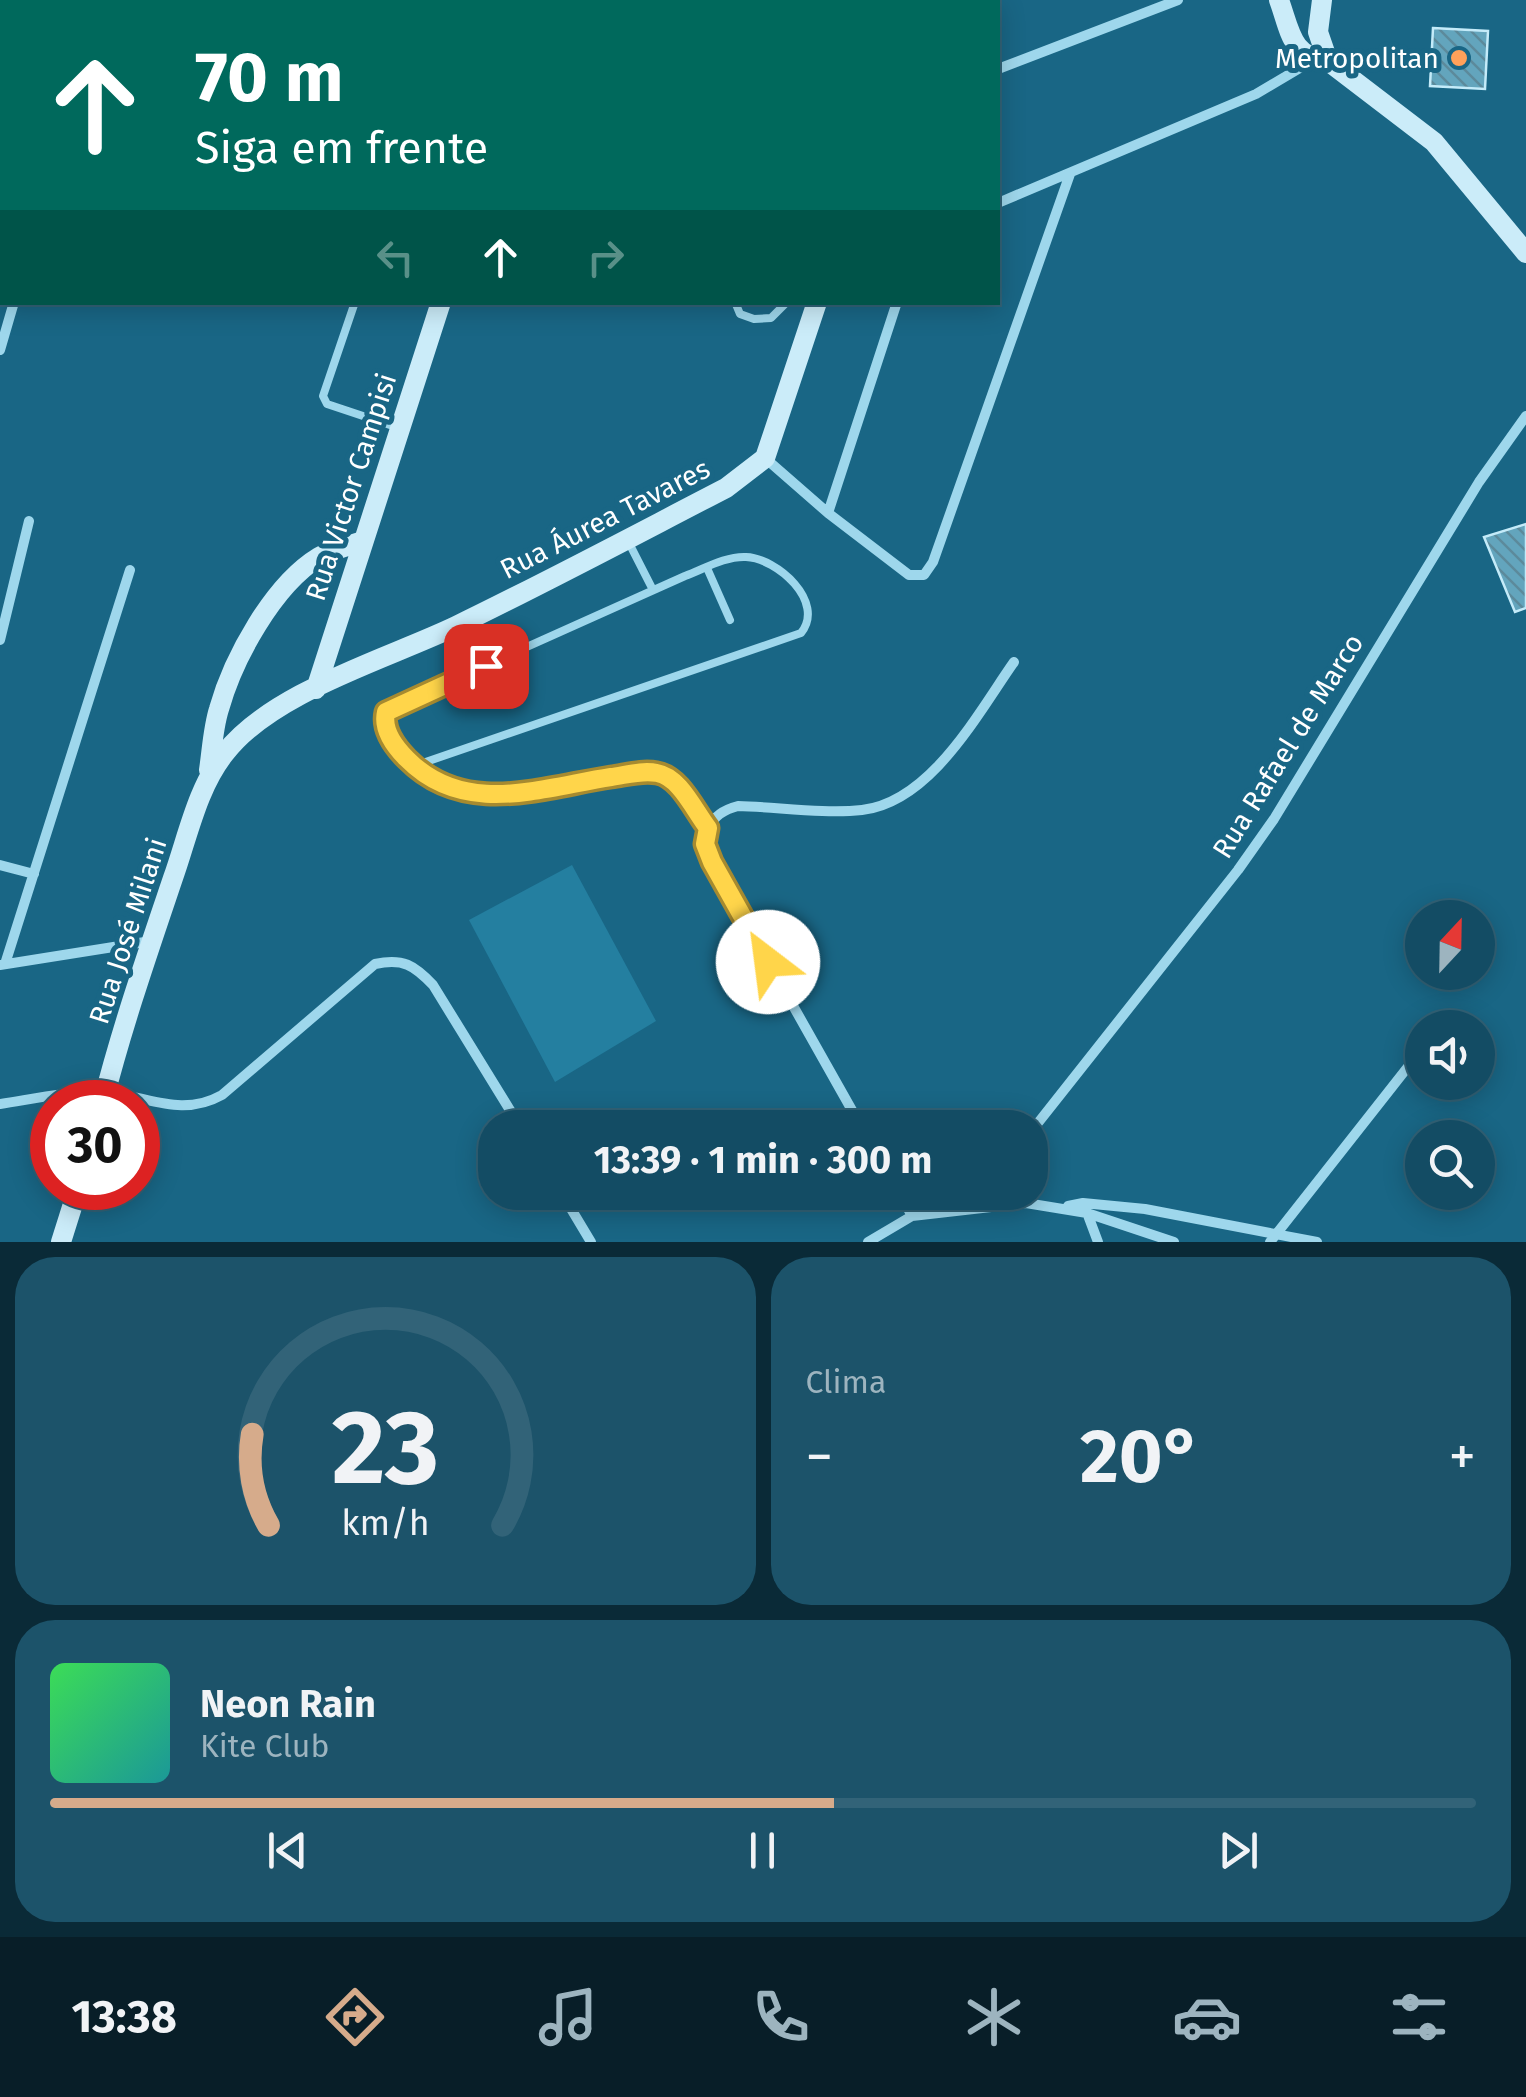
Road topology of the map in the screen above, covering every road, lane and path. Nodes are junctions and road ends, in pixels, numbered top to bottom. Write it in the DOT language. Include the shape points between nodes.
graph roads {
  1 [pos="1178,0"];
  2 [pos="1279,0"];
  3 [pos="1289,0"];
  4 [pos="1322,0"];
  5 [pos="1287,23"];
  6 [pos="1321,55"];
  7 [pos="1000,68"];
  8 [pos="1070,174"];
  9 [pos="1000,202"];
  10 [pos="1526,253"];
  11 [pos="13,305"];
  12 [pos="354,305"];
  13 [pos="440,305"];
  14 [pos="736,305"];
  15 [pos="783,305"];
  16 [pos="816,305"];
  17 [pos="896,305"];
  18 [pos="0,350"];
  19 [pos="1526,416"];
  20 [pos="398,428"];
  21 [pos="765,458"];
  22 [pos="828,513"];
  23 [pos="28,522"];
  24 [pos="627,539"];
  25 [pos="362,540"];
  26 [pos="707,568"];
  27 [pos="130,570"];
  28 [pos="654,590"];
  29 [pos="730,620"];
  30 [pos="0,640"];
  31 [pos="1014,662"];
  32 [pos="316,688"];
  33 [pos="414,766"];
  34 [pos="207,777"];
  35 [pos="708,828"];
  36 [pos="0,865"];
  37 [pos="34,874"];
  38 [pos="152,941"];
  39 [pos="3,965"];
  40 [pos="1405,1071"];
  41 [pos="109,1080"];
  42 [pos="30,1099"];
  43 [pos="0,1104"];
  44 [pos="160,1104"];
  45 [pos="510,1110"];
  46 [pos="852,1110"];
  47 [pos="1048,1110"];
  48 [pos="1048,1205"];
  49 [pos="1085,1208"];
  50 [pos="71,1210"];
  51 [pos="572,1210"];
  52 [pos="909,1210"];
  53 [pos="948,1210"];
  54 [pos="912,1216"];
  55 [pos="1274,1238"];
  56 [pos="61,1242"];
  57 [pos="591,1242"];
  58 [pos="868,1242"];
  59 [pos="1098,1242"];
  60 [pos="1174,1242"];
  61 [pos="1317,1242"];
  1 -- 7 [label="street"];
  2 -- 5 [label="street"];
  3 -- 5 [label="street"];
  4 -- 6 [label="street"];
  5 -- 6 [label="street" via="1296,46"];
  6 -- 8 [label="street" via="1256,94"];
  6 -- 10 [label="street" via="1434,142"];
  8 -- 9 [label="street"];
  8 -- 22 [label="street" via="924,575 909,575"];
  11 -- 18 [label="street"];
  12 -- 20 [label="lane" via="323,396 327,404"];
  13 -- 20 [label="street, Rua Victor Campisi"];
  14 -- 15 [label="lane" via="754,319 771,318"];
  16 -- 21 [label="street"];
  17 -- 22 [label="street"];
  19 -- 47 [label="street, Rua Rafael de Marco" via="1274,820"];
  20 -- 25 [label="street, Rua Victor Campisi"];
  21 -- 22 [label="street"];
  21 -- 24 [label="street, Rua Áurea Tavares" via="726,488"];
  23 -- 30 [label="street"];
  24 -- 28 [label="lane"];
  24 -- 32 [label="street, Rua Áurea Tavares" via="453,628"];
  25 -- 32 [label="street, Rua Victor Campisi"];
  25 -- 34 [label="street, Rua José Milani" via="320,556 267,610 218,711"];
  26 -- 28 [label="lane"];
  26 -- 29 [label="lane"];
  26 -- 33 [label="lane" via="732,557 764,558 799,591 808,625 801,633"];
  27 -- 37 [label="street"];
  28 -- 33 [label="lane" via="390,708 384,723"];
  31 -- 35 [label="street" via="938,768 906,793 862,810 726,808"];
  32 -- 34 [label="street, Rua José Milani" via="246,730"];
  33 -- 35 [label="lane" via="472,795 660,773"];
  34 -- 38 [label="street, Rua José Milani"];
  35 -- 46 [label="street" via="712,862"];
  36 -- 37 [label="street"];
  37 -- 39 [label="street"];
  38 -- 39 [label="street"];
  38 -- 41 [label="street, Rua José Milani"];
  40 -- 55 [label="street"];
  42 -- 43 [label="street"];
  44 -- 45 [label="street" via="189,1107 222,1096 375,964 390,961 414,965 433,985"];
  48 -- 49 [label="street"];
  49 -- 55 [label="street" via="1190,1216"];
  49 -- 59 [label="street"];
  49 -- 60 [label="street"];
  50 -- 56 [label="street"];
  51 -- 57 [label="street"];
  52 -- 54 [label="street"];
  53 -- 54 [label="street"];
  54 -- 58 [label="street"];
  55 -- 61 [label="street"];
}
